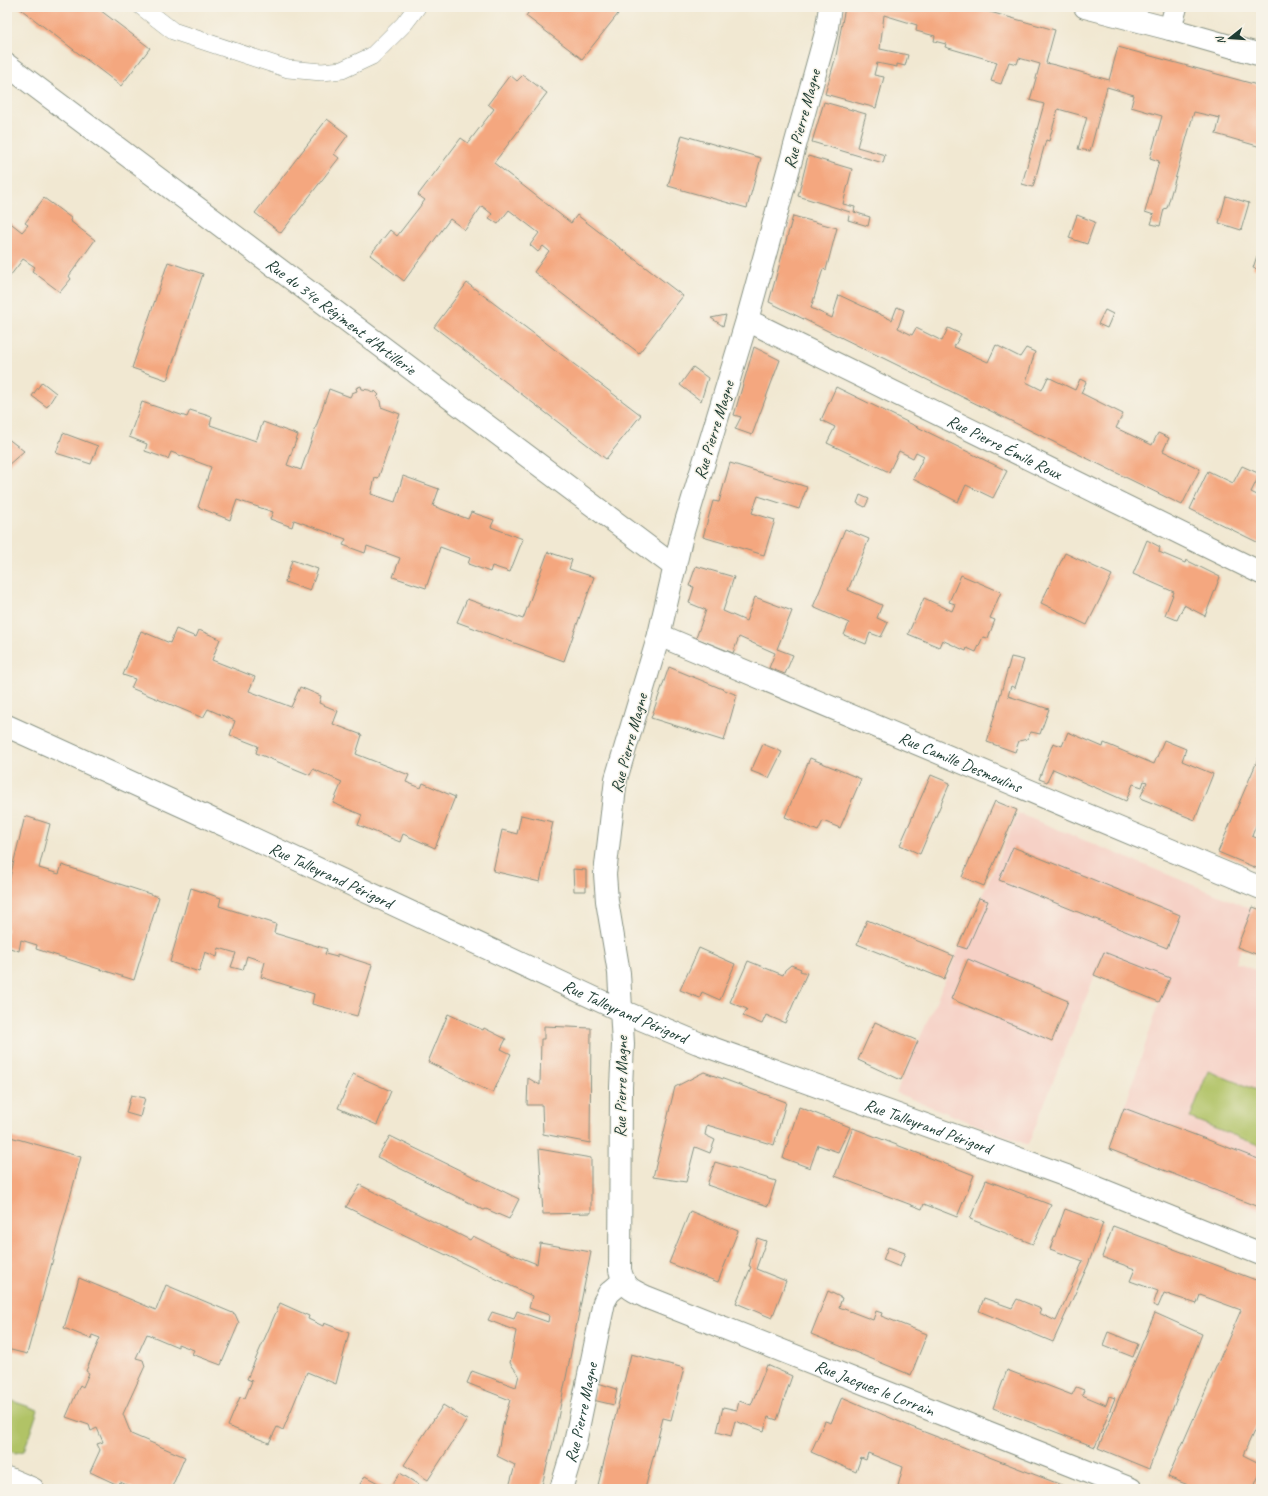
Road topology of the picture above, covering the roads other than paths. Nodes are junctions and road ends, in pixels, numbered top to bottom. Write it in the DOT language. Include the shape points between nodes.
graph roads {
  1 [pos="142,7"];
  2 [pos="417,7"];
  3 [pos="830,7"];
  4 [pos="1085,7"];
  5 [pos="1176,7"];
  6 [pos="1170,29"];
  7 [pos="1261,55"];
  8 [pos="7,65"];
  9 [pos="747,320"];
  10 [pos="675,567"];
  11 [pos="1261,573"];
  12 [pos="659,635"];
  13 [pos="7,726"];
  14 [pos="1261,888"];
  15 [pos="622,1011"];
  16 [pos="1261,1254"];
  17 [pos="623,1281"];
  18 [pos="7,1478"];
  19 [pos="33,1489"];
  20 [pos="561,1489"];
  21 [pos="1131,1489"];
  1 -- 2 [label="lane" via="173,31 288,69 322,72 342,70 372,56"];
  3 -- 9 [label="street, Rue Pierre Magne" via="826,33"];
  4 -- 6 [label="street"];
  5 -- 6 [label="street"];
  6 -- 7 [label="street"];
  8 -- 10 [label="street, Rue du 34e Régiment d'Artillerie"];
  9 -- 10 [label="street, Rue Pierre Magne" via="682,535"];
  9 -- 11 [label="street, Rue Pierre Émile Roux"];
  10 -- 12 [label="street, Rue Pierre Magne"];
  12 -- 14 [label="street, Rue Camille Desmoulins"];
  12 -- 15 [label="street, Rue Pierre Magne" via="616,779 606,874 607,901 620,973"];
  13 -- 15 [label="street, Rue Talleyrand Périgord"];
  15 -- 16 [label="street, Rue Talleyrand Périgord" via="698,1043 1075,1179"];
  15 -- 17 [label="street, Rue Pierre Magne" via="619,1236 620,1270"];
  17 -- 20 [label="street, Rue Pierre Magne" via="609,1293 604,1302 575,1443"];
  17 -- 21 [label="street, Rue Jacques le Lorrain" via="631,1290 646,1297"];
  18 -- 19 [label="street"];
}
